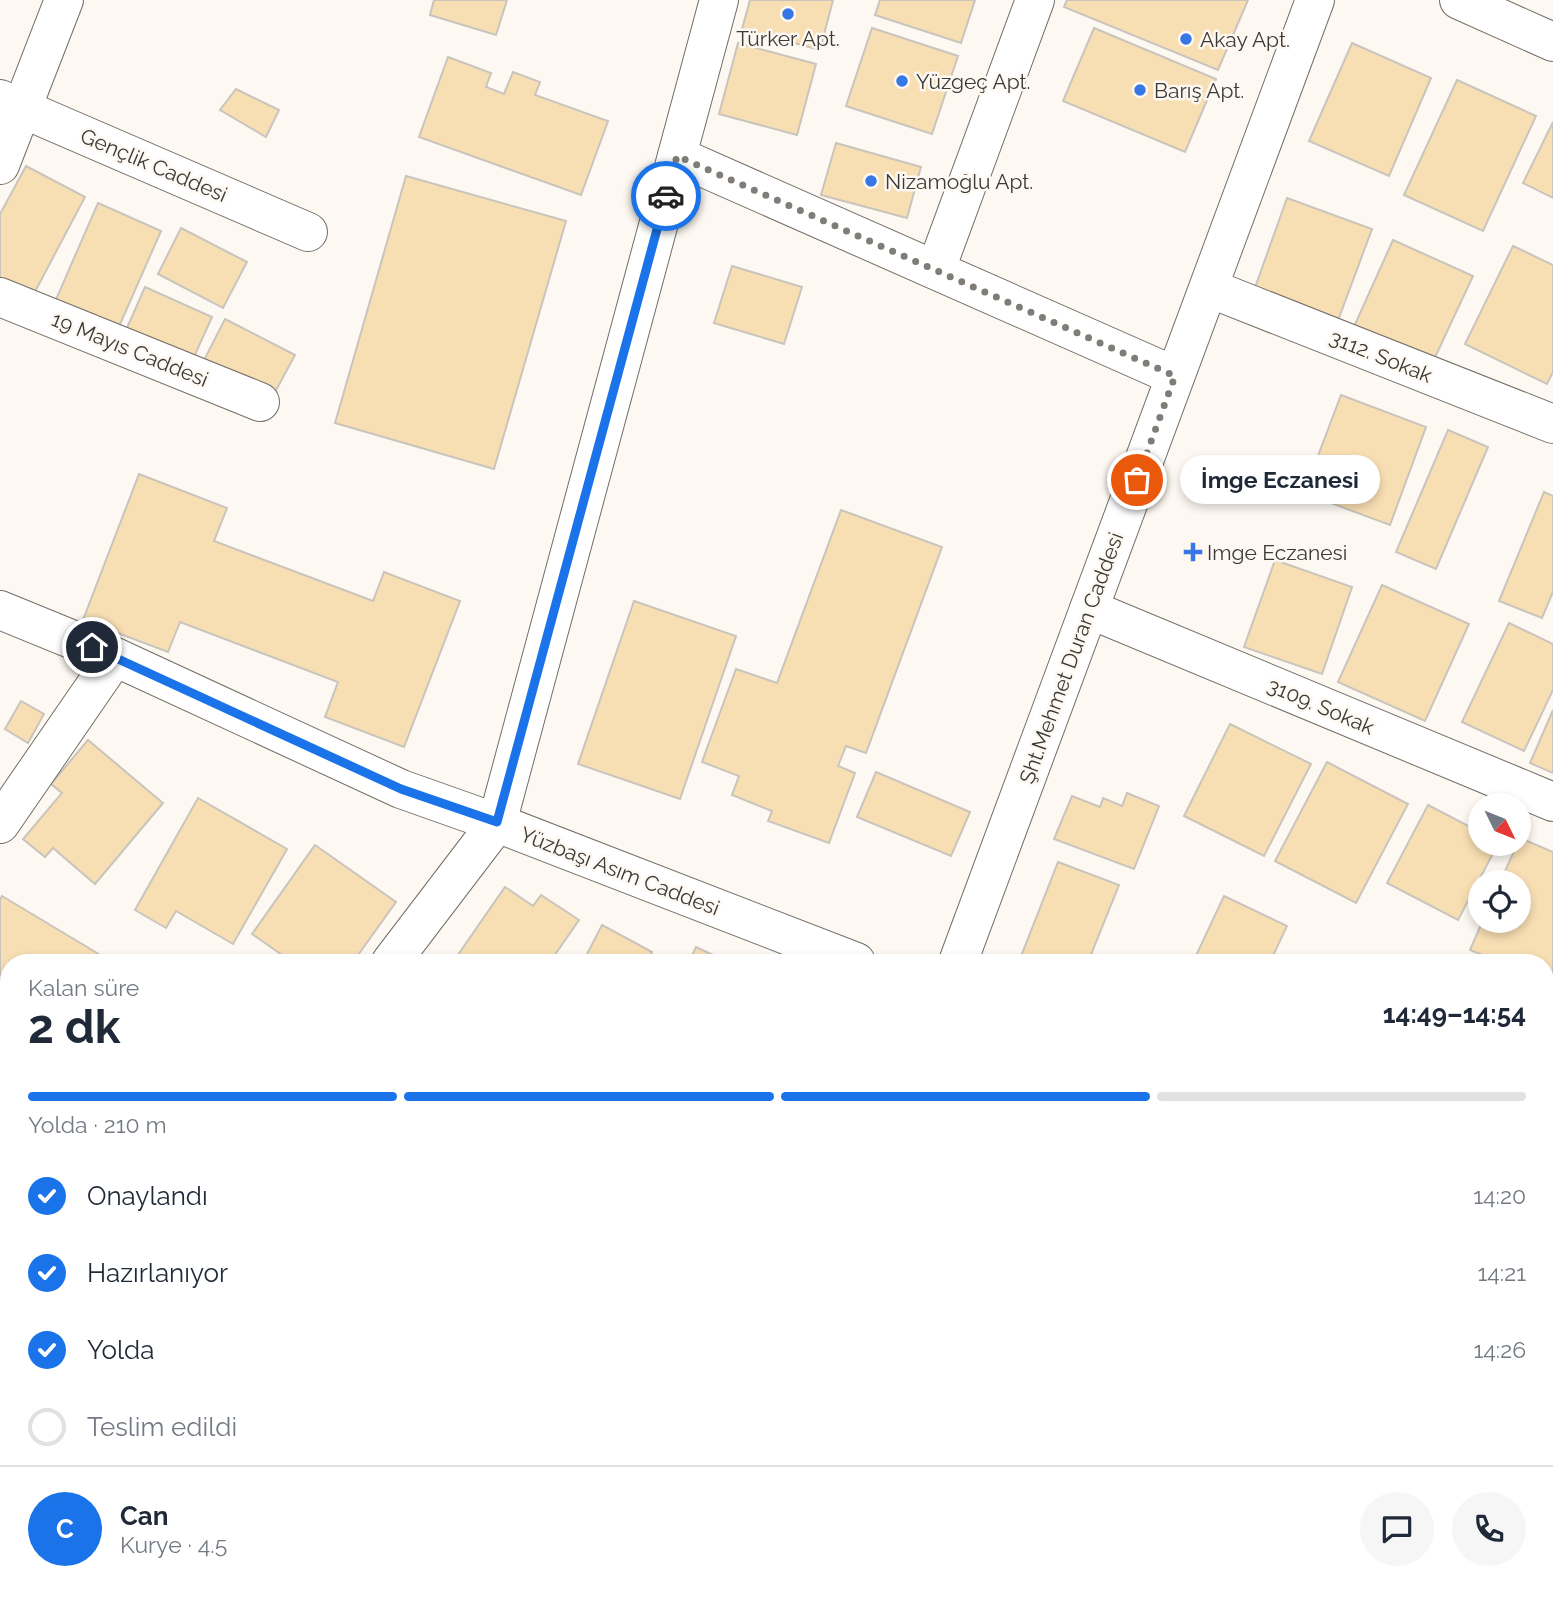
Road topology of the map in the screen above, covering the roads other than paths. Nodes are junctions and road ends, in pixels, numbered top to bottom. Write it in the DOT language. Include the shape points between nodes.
graph roads {
  1 [pos="64,0"];
  2 [pos="719,0"];
  3 [pos="1035,0"];
  4 [pos="1315,0"];
  5 [pos="1459,0"];
  6 [pos="1553,42"];
  7 [pos="11,103"];
  8 [pos="677,156"];
  9 [pos="0,165"];
  10 [pos="308,232"];
  11 [pos="936,269"];
  12 [pos="1209,288"];
  13 [pos="0,297"];
  14 [pos="1175,376"];
  15 [pos="260,402"];
  16 [pos="1553,424"];
  17 [pos="0,610"];
  18 [pos="1089,610"];
  19 [pos="115,657"];
  20 [pos="1553,802"];
  21 [pos="497,822"];
  22 [pos="0,824"];
  23 [pos="397,954"];
  24 [pos="835,954"];
  25 [pos="961,954"];
  1 -- 7 [label="street"];
  2 -- 8 [label="street"];
  3 -- 11 [label="street"];
  4 -- 12 [label="street, Şht.Mehmet Duran Caddesi"];
  5 -- 6 [label="street"];
  7 -- 9 [label="street"];
  7 -- 10 [label="street, Gençlik Caddesi"];
  8 -- 11 [label="street"];
  8 -- 21 [label="street"];
  11 -- 14 [label="street"];
  12 -- 14 [label="street, Şht.Mehmet Duran Caddesi"];
  12 -- 16 [label="street, 3112. Sokak"];
  13 -- 15 [label="street, 19 Mayıs Caddesi"];
  14 -- 18 [label="street, Şht.Mehmet Duran Caddesi"];
  17 -- 19 [label="street, Yüzbaşı Asım Caddesi"];
  18 -- 20 [label="street, 3109. Sokak"];
  18 -- 25 [label="street, Şht.Mehmet Duran Caddesi"];
  19 -- 21 [label="street, Yüzbaşı Asım Caddesi" via="401,789"];
  19 -- 22 [label="street"];
  21 -- 23 [label="street"];
  21 -- 24 [label="street, Yüzbaşı Asım Caddesi"];
}
